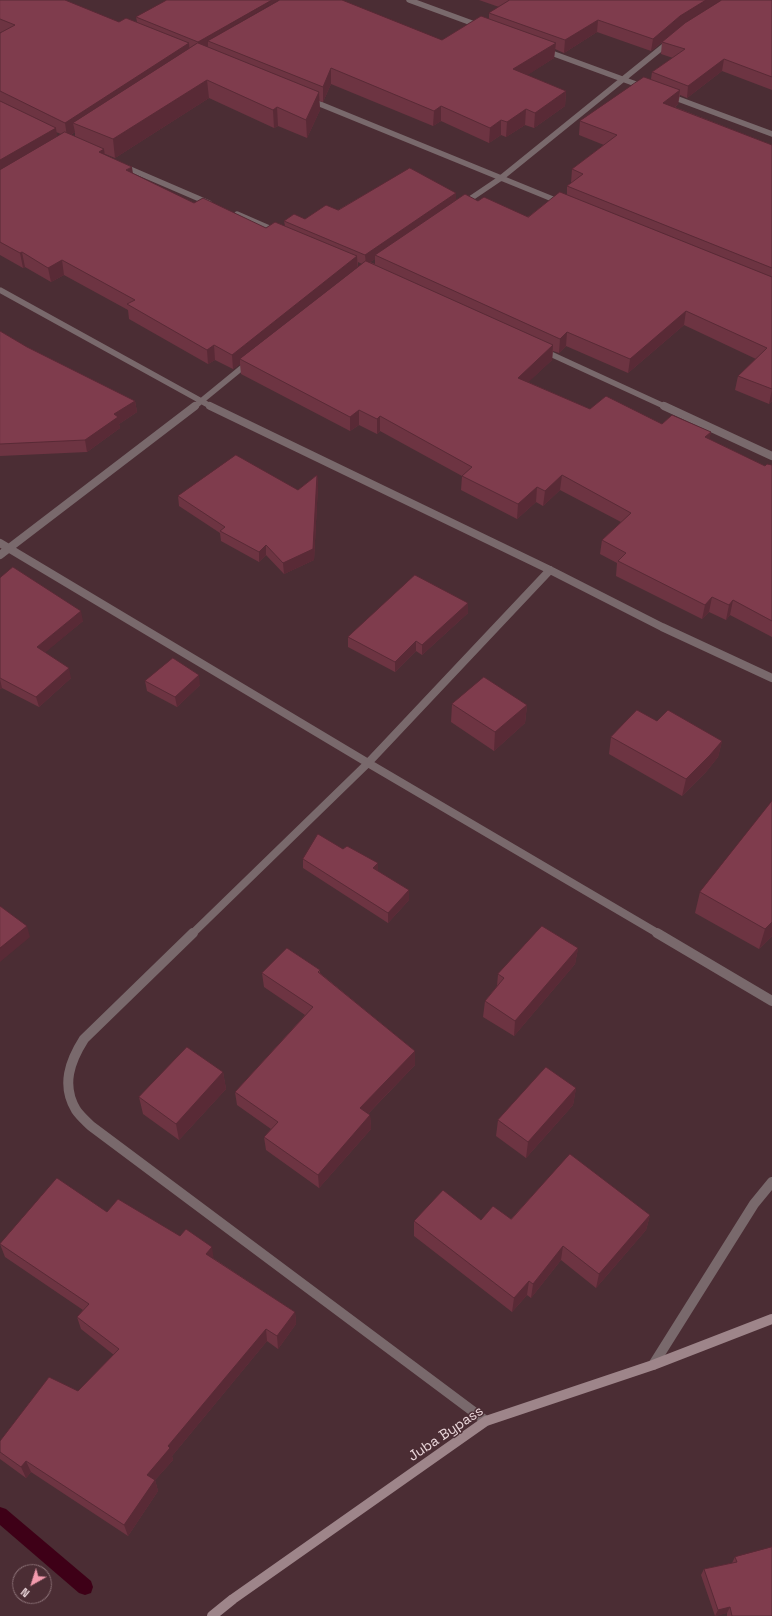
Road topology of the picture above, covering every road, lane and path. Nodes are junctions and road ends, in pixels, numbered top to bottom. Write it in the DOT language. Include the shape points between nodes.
graph roads {
  1 [pos="409,0"];
  2 [pos="483,27"];
  3 [pos="676,37"];
  4 [pos="542,49"];
  5 [pos="623,79"];
  6 [pos="653,90"];
  7 [pos="660,93"];
  8 [pos="303,98"];
  9 [pos="772,134"];
  10 [pos="118,164"];
  11 [pos="501,178"];
  12 [pos="213,204"];
  13 [pos="567,205"];
  14 [pos="456,208"];
  15 [pos="227,210"];
  16 [pos="286,235"];
  17 [pos="0,290"];
  18 [pos="540,349"];
  19 [pos="255,357"];
  20 [pos="201,402"];
  21 [pos="772,456"];
  22 [pos="0,543"];
  23 [pos="9,548"];
  24 [pos="0,555"];
  25 [pos="550,570"];
  26 [pos="772,678"];
  27 [pos="368,763"];
  28 [pos="772,1001"];
  29 [pos="772,1182"];
  30 [pos="772,1319"];
  31 [pos="653,1365"];
  32 [pos="486,1421"];
  33 [pos="212,1616"];
  1 -- 2 [label="street"];
  3 -- 5 [label="street"];
  4 -- 5 [label="street"];
  5 -- 6 [label="street"];
  5 -- 11 [label="street"];
  7 -- 9 [label="street"];
  8 -- 11 [label="street"];
  10 -- 12 [label="street"];
  11 -- 13 [label="street"];
  11 -- 14 [label="street"];
  15 -- 16 [label="street"];
  17 -- 20 [label="street"];
  18 -- 21 [label="street"];
  19 -- 20 [label="street"];
  20 -- 23 [label="street"];
  20 -- 25 [label="street"];
  22 -- 23 [label="street"];
  23 -- 24 [label="street"];
  23 -- 27 [label="street"];
  25 -- 26 [label="street"];
  25 -- 27 [label="street"];
  27 -- 28 [label="street"];
  27 -- 32 [label="street" via="84,1039 67,1071 67,1085 75,1109 91,1126"];
  29 -- 31 [label="street" via="754,1204"];
  30 -- 31 [label="main road, Juba Bypass"];
  31 -- 32 [label="main road, Juba Bypass"];
  32 -- 33 [label="main road, Juba Bypass"];
}
